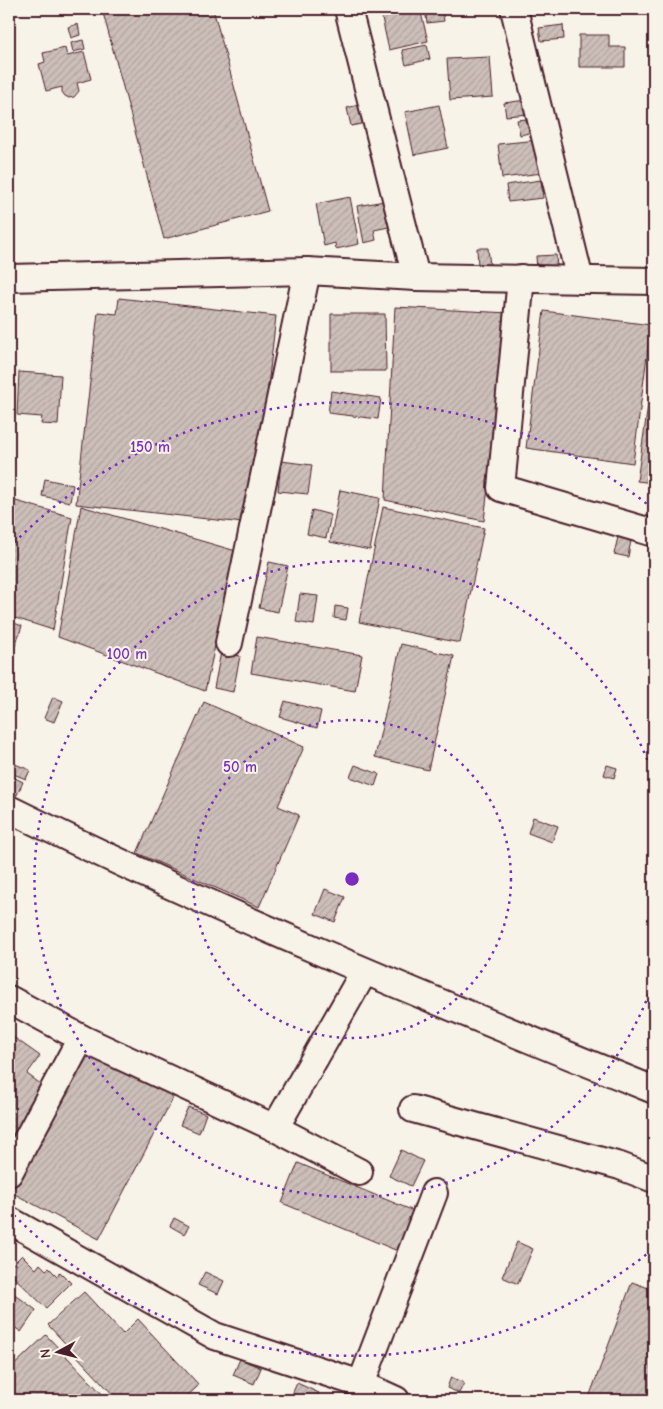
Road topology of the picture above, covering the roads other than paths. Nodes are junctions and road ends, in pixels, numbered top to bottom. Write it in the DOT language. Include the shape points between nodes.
graph roads {
  1 [pos="348,9"];
  2 [pos="514,9"];
  3 [pos="307,271"];
  4 [pos="416,277"];
  5 [pos="9,278"];
  6 [pos="521,278"];
  7 [pos="580,280"];
  8 [pos="654,281"];
  9 [pos="654,533"];
  10 [pos="229,643"];
  11 [pos="9,809"];
  12 [pos="364,972"];
  13 [pos="9,999"];
  14 [pos="81,1038"];
  15 [pos="654,1090"];
  16 [pos="413,1109"];
  17 [pos="275,1128"];
  18 [pos="359,1172"];
  19 [pos="9,1173"];
  20 [pos="654,1179"];
  21 [pos="434,1193"];
  22 [pos="9,1220"];
  23 [pos="361,1384"];
  24 [pos="396,1400"];
  1 -- 4 [label="street"];
  2 -- 7 [label="street"];
  3 -- 4 [label="street"];
  3 -- 5 [label="street"];
  3 -- 10 [label="street"];
  4 -- 6 [label="street"];
  6 -- 7 [label="street"];
  6 -- 9 [label="street" via="501,488"];
  7 -- 8 [label="street"];
  11 -- 12 [label="street" via="115,862"];
  12 -- 15 [label="street"];
  12 -- 17 [label="street"];
  13 -- 14 [label="street"];
  14 -- 17 [label="street"];
  14 -- 19 [label="street"];
  16 -- 20 [label="street" via="620,1166"];
  17 -- 18 [label="street"];
  21 -- 23 [label="street"];
  22 -- 23 [label="street" via="215,1336"];
  23 -- 24 [label="street"];
}
